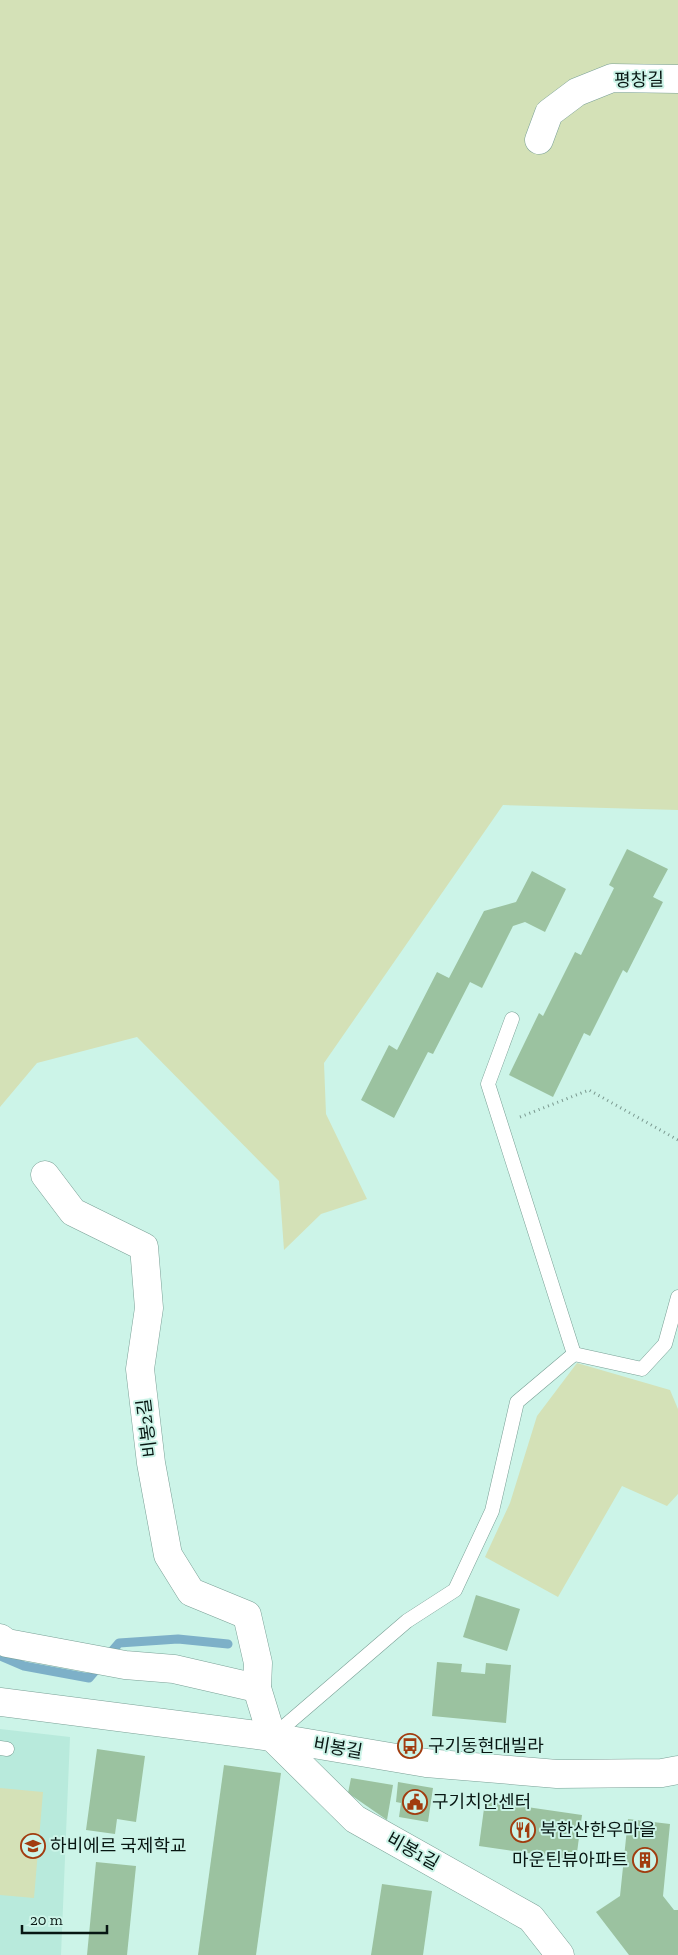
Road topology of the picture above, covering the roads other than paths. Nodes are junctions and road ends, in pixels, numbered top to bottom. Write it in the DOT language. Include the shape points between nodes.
graph roads {
  1 [pos="678,79"];
  2 [pos="539,140"];
  3 [pos="512,1019"];
  4 [pos="45,1174"];
  5 [pos="678,1297"];
  6 [pos="574,1354"];
  7 [pos="0,1638"];
  8 [pos="257,1688"];
  9 [pos="0,1702"];
  10 [pos="272,1737"];
  11 [pos="678,1770"];
  12 [pos="560,1955"];
  1 -- 2 [label="street, 평창길 / 평창길" via="612,78 576,92 549,113"];
  3 -- 6 [label="lane" via="488,1084"];
  4 -- 8 [label="street, 비봉2길" via="73,1212 144,1247 150,1308 140,1369 151,1463 168,1556 191,1592 247,1615 258,1663"];
  5 -- 6 [label="lane" via="665,1344 642,1369"];
  6 -- 10 [label="lane" via="516,1402 492,1511 455,1590 407,1621"];
  7 -- 8 [label="street" via="7,1643 125,1664 174,1669"];
  8 -- 10 [label="street, 비봉2길"];
  9 -- 10 [label="street, 비봉길"];
  10 -- 11 [label="street, 비봉길" via="426,1763 548,1774 662,1773"];
  10 -- 12 [label="street, 비봉1길" via="355,1819 531,1918"];
}
